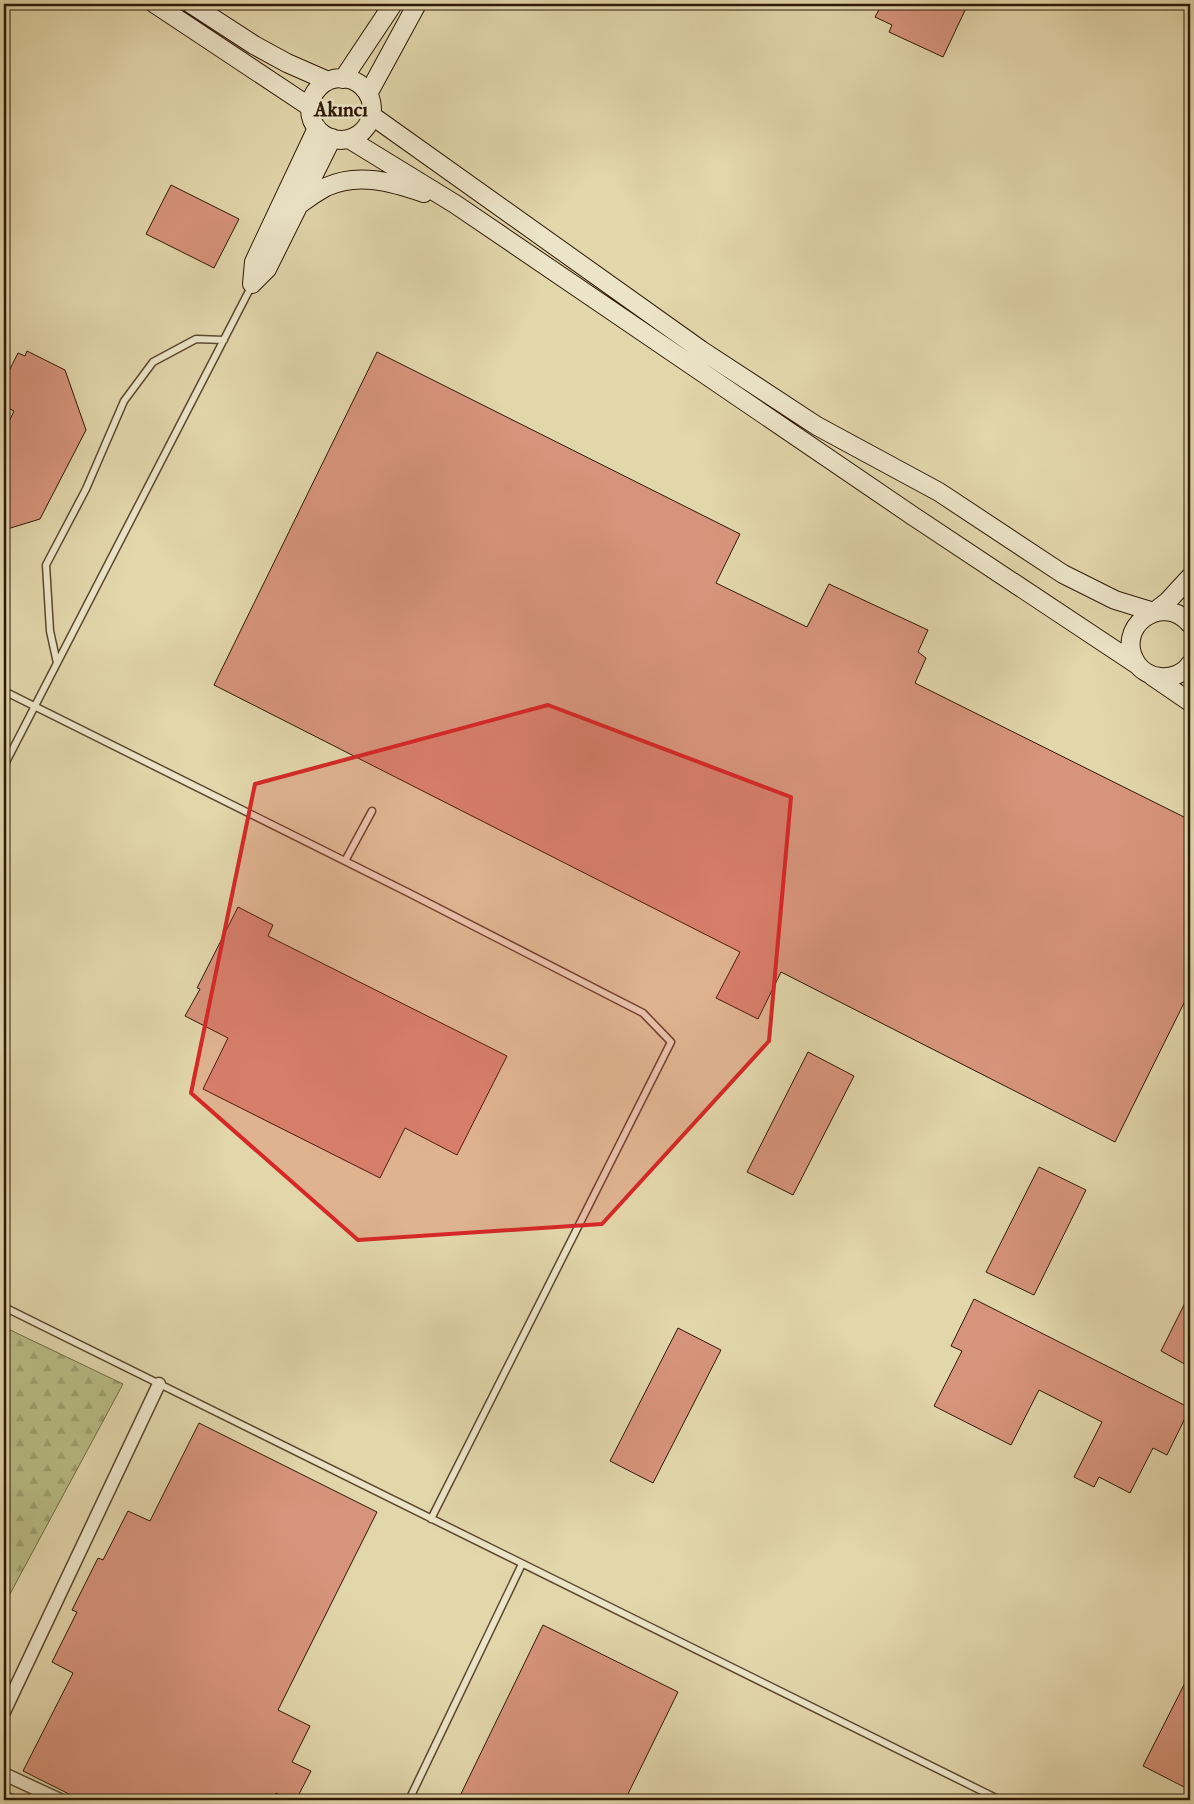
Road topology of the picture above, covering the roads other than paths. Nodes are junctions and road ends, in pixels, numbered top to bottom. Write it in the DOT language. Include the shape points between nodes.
graph roads {
  1 [pos="155,4"];
  2 [pos="191,4"];
  3 [pos="393,4"];
  4 [pos="417,4"];
  5 [pos="335,80"];
  6 [pos="368,94"];
  7 [pos="310,107"];
  8 [pos="371,115"];
  9 [pos="317,128"];
  10 [pos="340,139"];
  11 [pos="453,202"];
  12 [pos="300,204"];
  13 [pos="252,284"];
  14 [pos="224,340"];
  15 [pos="1190,577"];
  16 [pos="1154,612"];
  17 [pos="1190,624"];
  18 [pos="57,663"];
  19 [pos="1190,664"];
  20 [pos="1143,670"];
  21 [pos="4,691"];
  22 [pos="1190,702"];
  23 [pos="35,706"];
  24 [pos="4,766"];
  25 [pos="372,811"];
  26 [pos="345,861"];
  27 [pos="4,1307"];
  28 [pos="159,1384"];
  29 [pos="431,1519"];
  30 [pos="522,1564"];
  31 [pos="4,1712"];
  32 [pos="4,1774"];
  33 [pos="4,1794"];
  34 [pos="15,1800"];
  35 [pos="60,1800"];
  36 [pos="409,1800"];
  37 [pos="1000,1800"];
  1 -- 7 [label="main road"];
  2 -- 5 [label="main road" via="287,63"];
  3 -- 5 [label="main road"];
  4 -- 6 [label="main road"];
  5 -- 6 [label="main road" via="357,83"];
  5 -- 7 [label="main road" via="320,86"];
  6 -- 8 [label="main road"];
  7 -- 9 [label="main road"];
  8 -- 10 [label="main road" via="366,128 358,135"];
  8 -- 16 [label="main road" via="701,350 817,426 939,492 1063,574 1115,600"];
  9 -- 10 [label="main road"];
  9 -- 13 [label="main road" via="254,262"];
  10 -- 11 [label="main road"];
  10 -- 12 [label="main road"];
  11 -- 12 [label="main road" via="381,181 359,180 326,188"];
  11 -- 20 [label="main road"];
  12 -- 13 [label="main road" via="267,269"];
  13 -- 14 [label="lane"];
  14 -- 18 [label="lane"];
  14 -- 18 [label="lane" via="196,339 153,362 124,401 86,489 46,565 50,631"];
  15 -- 16 [label="main road"];
  16 -- 17 [label="main road" via="1176,613"];
  16 -- 20 [label="main road" via="1140,621 1132,635 1132,651"];
  18 -- 23 [label="lane"];
  19 -- 20 [label="main road" via="1179,674 1168,677 1158,677"];
  20 -- 22 [label="main road"];
  21 -- 23 [label="lane"];
  23 -- 24 [label="lane"];
  23 -- 26 [label="lane"];
  25 -- 26 [label="lane"];
  26 -- 29 [label="lane" via="643,1013 672,1042"];
  27 -- 28 [label="lane"];
  28 -- 29 [label="lane"];
  28 -- 31 [label="street"];
  29 -- 30 [label="lane"];
  30 -- 36 [label="lane"];
  30 -- 37 [label="lane"];
  32 -- 35 [label="street"];
  33 -- 34 [label="lane"];
}
